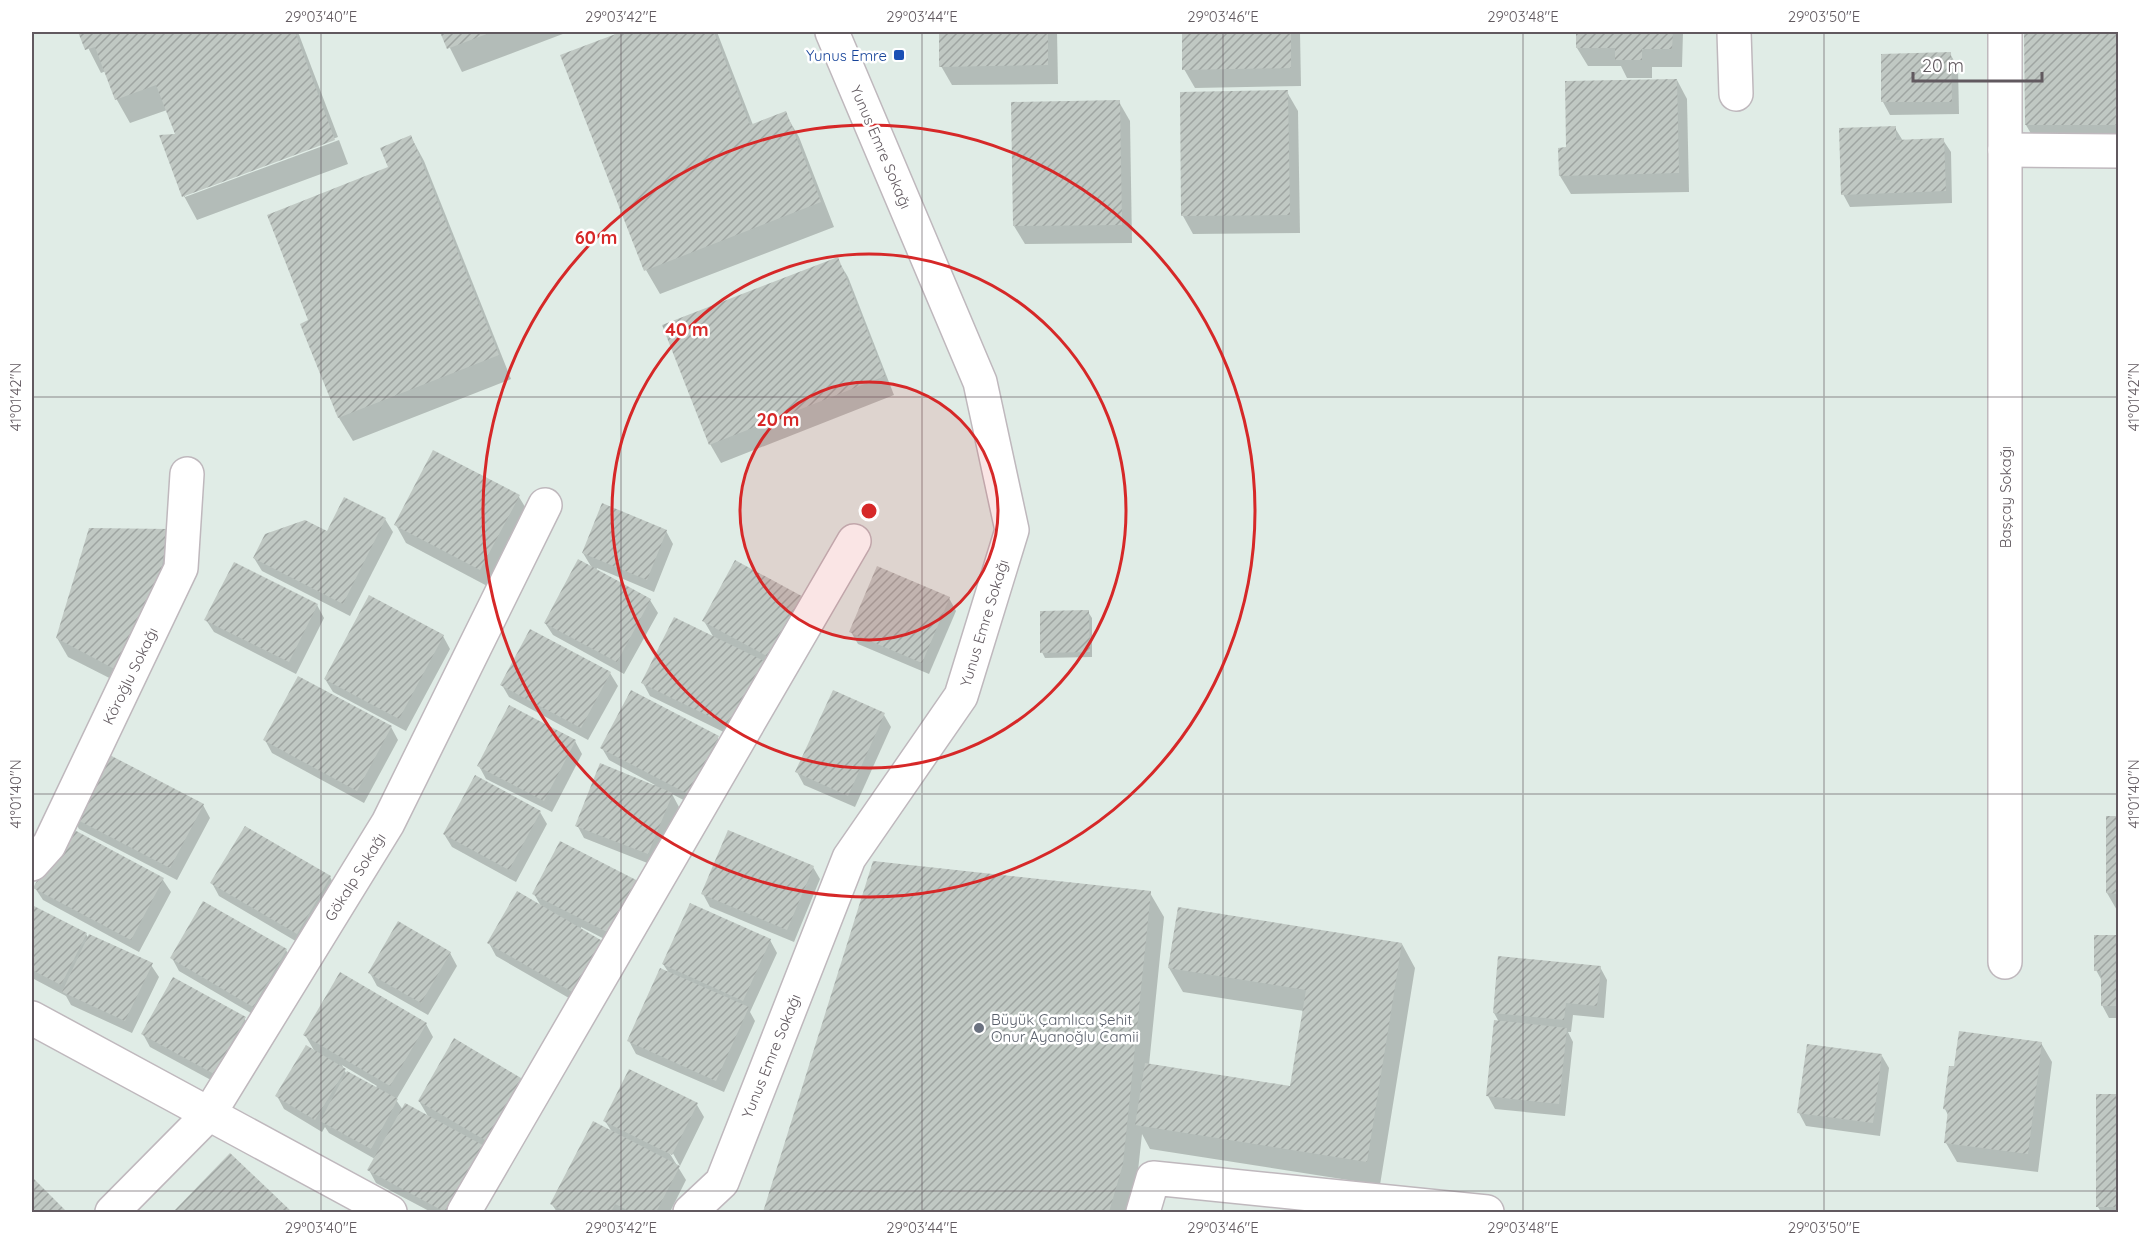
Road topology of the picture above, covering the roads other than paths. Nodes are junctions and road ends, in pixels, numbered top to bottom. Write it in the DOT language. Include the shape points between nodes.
graph roads {
  1 [pos="832,32"];
  2 [pos="1734,32"];
  3 [pos="2005,32"];
  4 [pos="1736,94"];
  5 [pos="2005,150"];
  6 [pos="2118,151"];
  7 [pos="187,474"];
  8 [pos="545,505"];
  9 [pos="854,541"];
  10 [pos="32,864"];
  11 [pos="2005,962"];
  12 [pos="32,1018"];
  13 [pos="209,1114"];
  14 [pos="112,1212"];
  15 [pos="390,1212"];
  16 [pos="464,1212"];
  17 [pos="690,1212"];
  18 [pos="1143,1212"];
  19 [pos="1487,1212"];
  1 -- 17 [label="street, Yunus Emre Sokağı" via="980,382 1012,530 961,696 849,858 722,1182"];
  2 -- 4 [label="street"];
  3 -- 5 [label="street, Başçay Sokağı"];
  5 -- 6 [label="street"];
  5 -- 11 [label="street, Başçay Sokağı"];
  7 -- 10 [label="street, Köroğlu Sokağı" via="181,568 49,845"];
  8 -- 13 [label="street, Gökalp Sokağı" via="388,823"];
  9 -- 16 [label="street"];
  12 -- 13 [label="street"];
  13 -- 14 [label="street, Gökalp Sokağı"];
  13 -- 15 [label="street"];
  18 -- 19 [label="street" via="1153,1178"];
}
